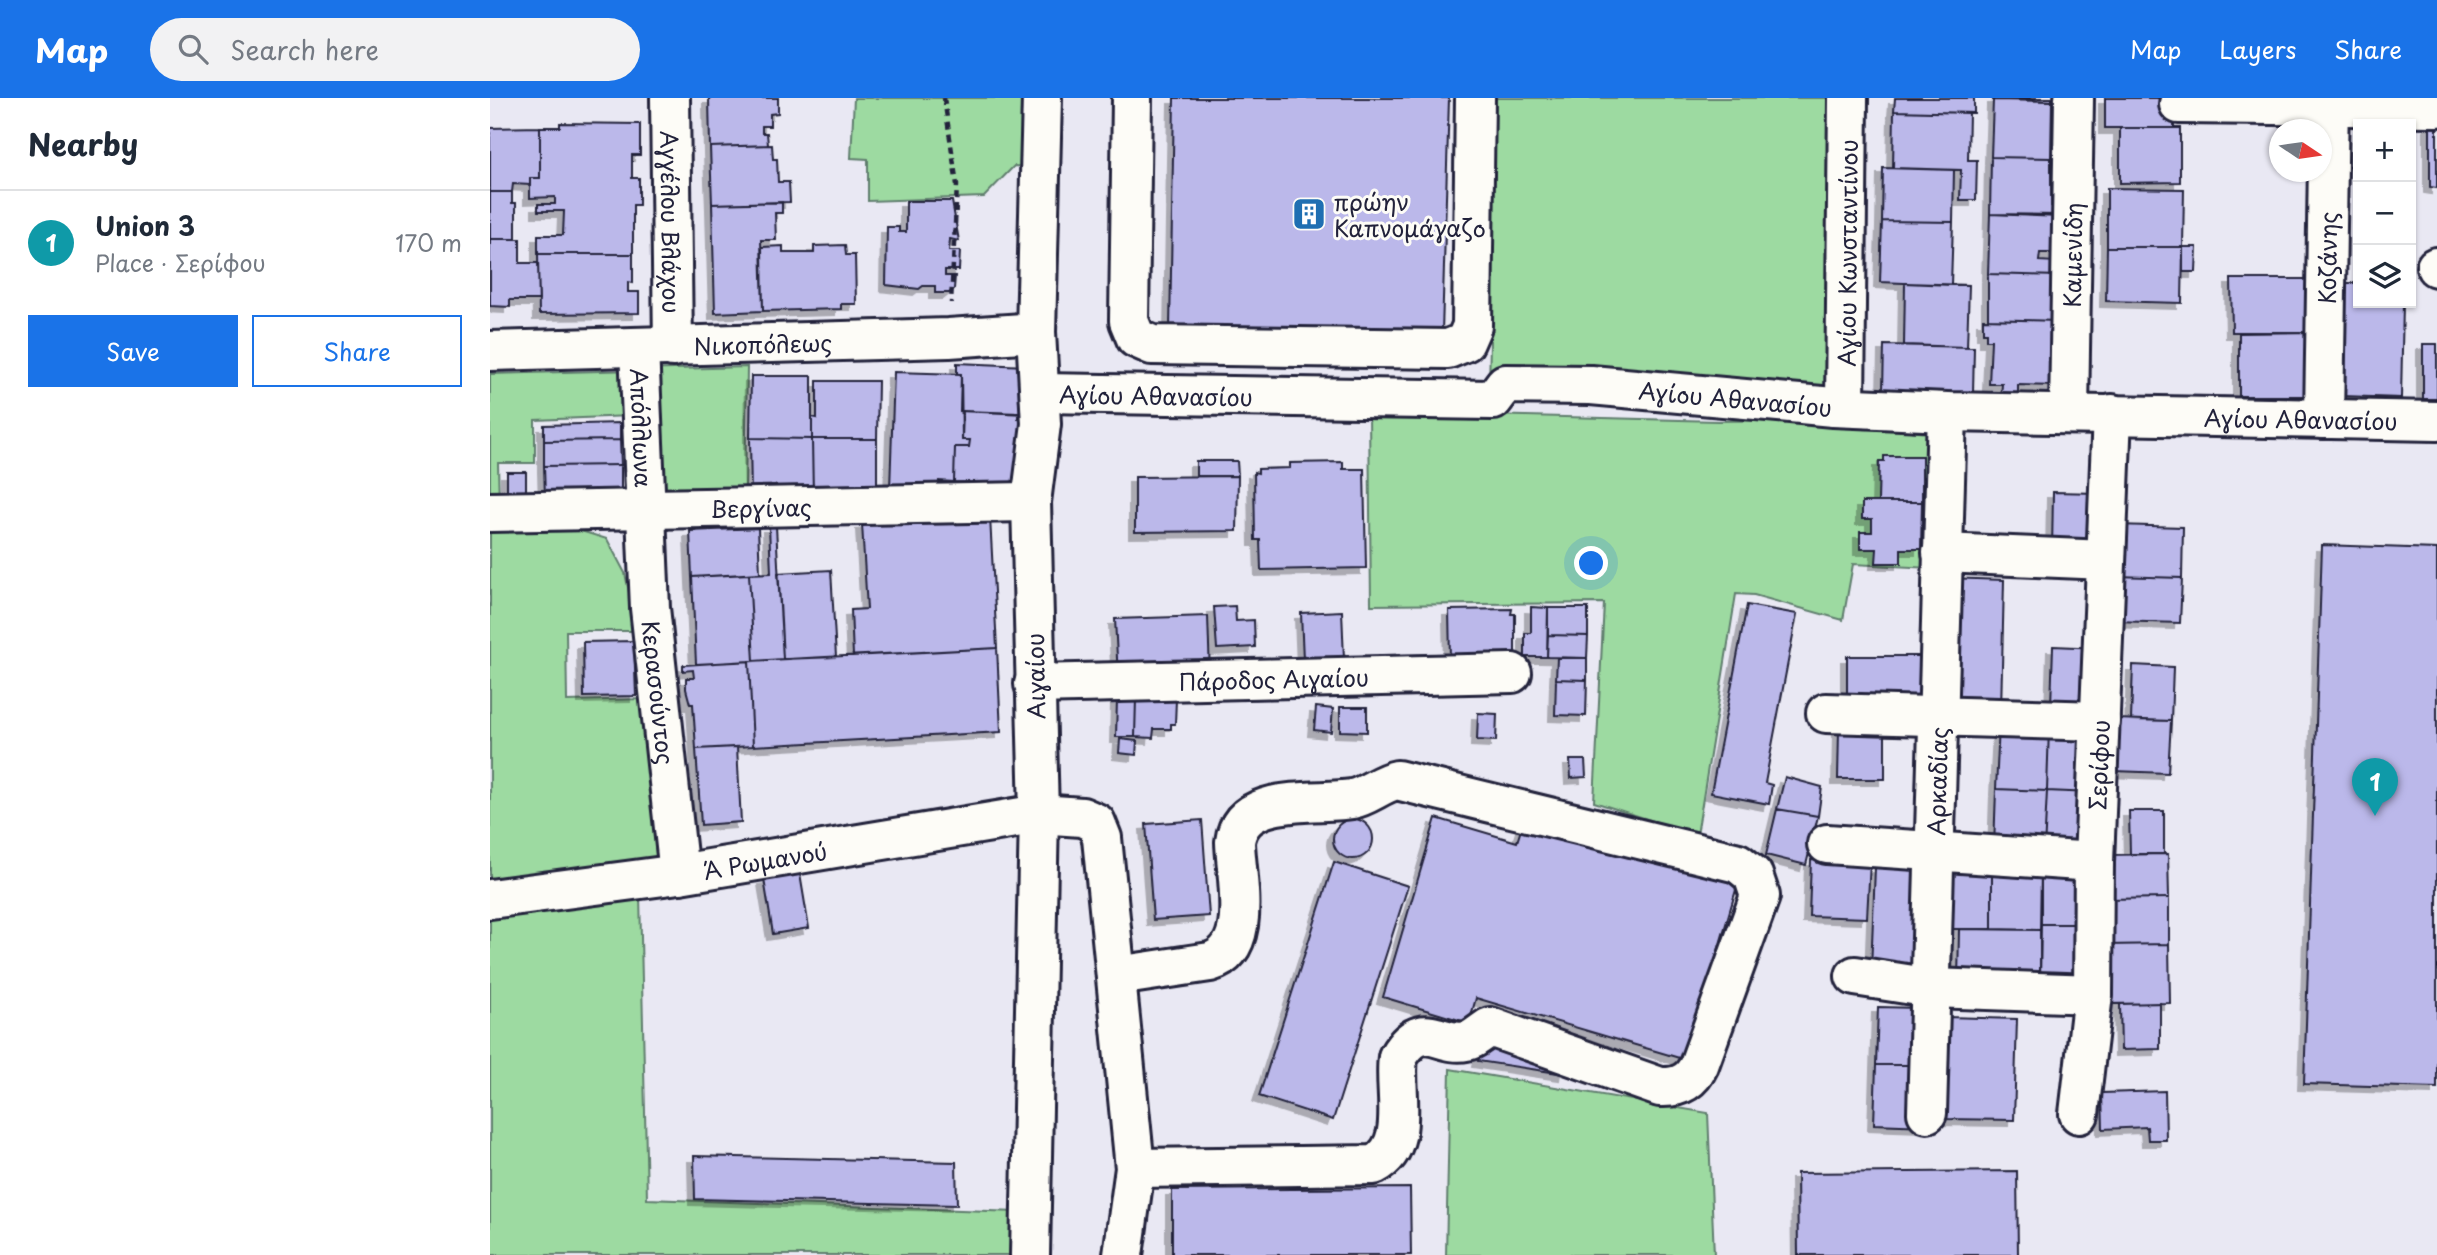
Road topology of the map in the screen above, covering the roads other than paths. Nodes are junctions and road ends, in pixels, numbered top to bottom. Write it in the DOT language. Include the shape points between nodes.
graph roads {
  1 [pos="670,98"];
  2 [pos="1042,98"];
  3 [pos="1132,98"];
  4 [pos="1475,98"];
  5 [pos="1848,98"];
  6 [pos="2074,98"];
  7 [pos="2329,102"];
  8 [pos="2179,104"];
  9 [pos="2437,107"];
  10 [pos="1036,332"];
  11 [pos="656,347"];
  12 [pos="490,351"];
  13 [pos="1040,393"];
  14 [pos="1845,407"];
  15 [pos="1947,412"];
  16 [pos="2069,413"];
  17 [pos="2112,414"];
  18 [pos="2324,419"];
  19 [pos="2437,421"];
  20 [pos="1031,502"];
  21 [pos="645,508"];
  22 [pos="490,512"];
  23 [pos="1942,553"];
  24 [pos="2105,560"];
  25 [pos="1512,673"];
  26 [pos="1034,684"];
  27 [pos="1826,713"];
  28 [pos="1937,715"];
  29 [pos="2100,721"];
  30 [pos="1039,814"];
  31 [pos="1827,844"];
  32 [pos="1932,853"];
  33 [pos="2094,862"];
  34 [pos="680,874"];
  35 [pos="490,900"];
  36 [pos="1117,976"];
  37 [pos="1855,976"];
  38 [pos="1932,988"];
  39 [pos="2092,993"];
  40 [pos="1927,1112"];
  41 [pos="2079,1114"];
  42 [pos="1135,1168"];
  43 [pos="1030,1255"];
  44 [pos="1123,1255"];
  1 -- 11 [label="street, Αγγέλου Βλάχου"];
  2 -- 10 [label="street, Αιγαίου"];
  3 -- 4 [label="street" via="1129,321 1136,338 1152,345 1448,349 1465,342 1472,326"];
  5 -- 14 [label="street, Αγίου Κωνσταντίνου"];
  6 -- 16 [label="street, Καμενίδη"];
  7 -- 8 [label="street"];
  7 -- 9 [label="street"];
  7 -- 18 [label="street, Κοζάνης"];
  10 -- 11 [label="street, Νικοπόλεως"];
  10 -- 13 [label="street, Αιγαίου"];
  11 -- 12 [label="street, Νικοπόλεως"];
  11 -- 21 [label="street, Απόλλωνα"];
  13 -- 14 [label="street, Αγίου Αθανασίου" via="1493,400 1505,384 1591,385"];
  13 -- 20 [label="street, Αιγαίου"];
  14 -- 15 [label="street, Αγίου Αθανασίου"];
  15 -- 16 [label="street, Αγίου Αθανασίου"];
  15 -- 23 [label="street, Αρκαδίας"];
  16 -- 17 [label="street, Αγίου Αθανασίου"];
  17 -- 18 [label="street, Αγίου Αθανασίου"];
  17 -- 24 [label="street, Σερίφου"];
  18 -- 19 [label="street, Αγίου Αθανασίου"];
  20 -- 21 [label="street, Βεργίνας"];
  20 -- 26 [label="street, Αιγαίου"];
  21 -- 22 [label="street, Βεργίνας"];
  21 -- 34 [label="street, Κερασούντος" via="657,677"];
  23 -- 24 [label="street"];
  23 -- 28 [label="street, Αρκαδίας"];
  24 -- 29 [label="street, Σερίφου"];
  25 -- 26 [label="street, Πάροδος Αιγαίου"];
  26 -- 30 [label="street, Αιγαίου"];
  27 -- 28 [label="street"];
  28 -- 29 [label="street"];
  28 -- 32 [label="street, Αρκαδίας"];
  29 -- 33 [label="street, Σερίφου"];
  30 -- 34 [label="street, Α΄ Ρωμανού"];
  30 -- 36 [label="street, Α΄ Ρωμανού" via="1082,817 1100,827"];
  30 -- 43 [label="street, Αιγαίου"];
  31 -- 32 [label="street"];
  32 -- 33 [label="street"];
  32 -- 38 [label="street, Αρκαδίας"];
  33 -- 39 [label="street, Σερίφου"];
  34 -- 35 [label="street, Α΄ Ρωμανού"];
  36 -- 42 [label="street"];
  36 -- 42 [label="street" via="1210,962 1234,946 1238,927 1235,842 1247,815 1265,807 1355,799 1397,780 1738,863 1753,875 1760,896 1699,1065 1695,1074 1679,1085 1660,1087 1490,1027 1465,1042 1425,1035 1404,1046 1398,1057 1396,1143 1384,1160 1374,1165"];
  37 -- 38 [label="street"];
  38 -- 39 [label="street"];
  38 -- 40 [label="street, Αρκαδίας"];
  39 -- 41 [label="street, Σερίφου"];
  42 -- 44 [label="street"];
}
